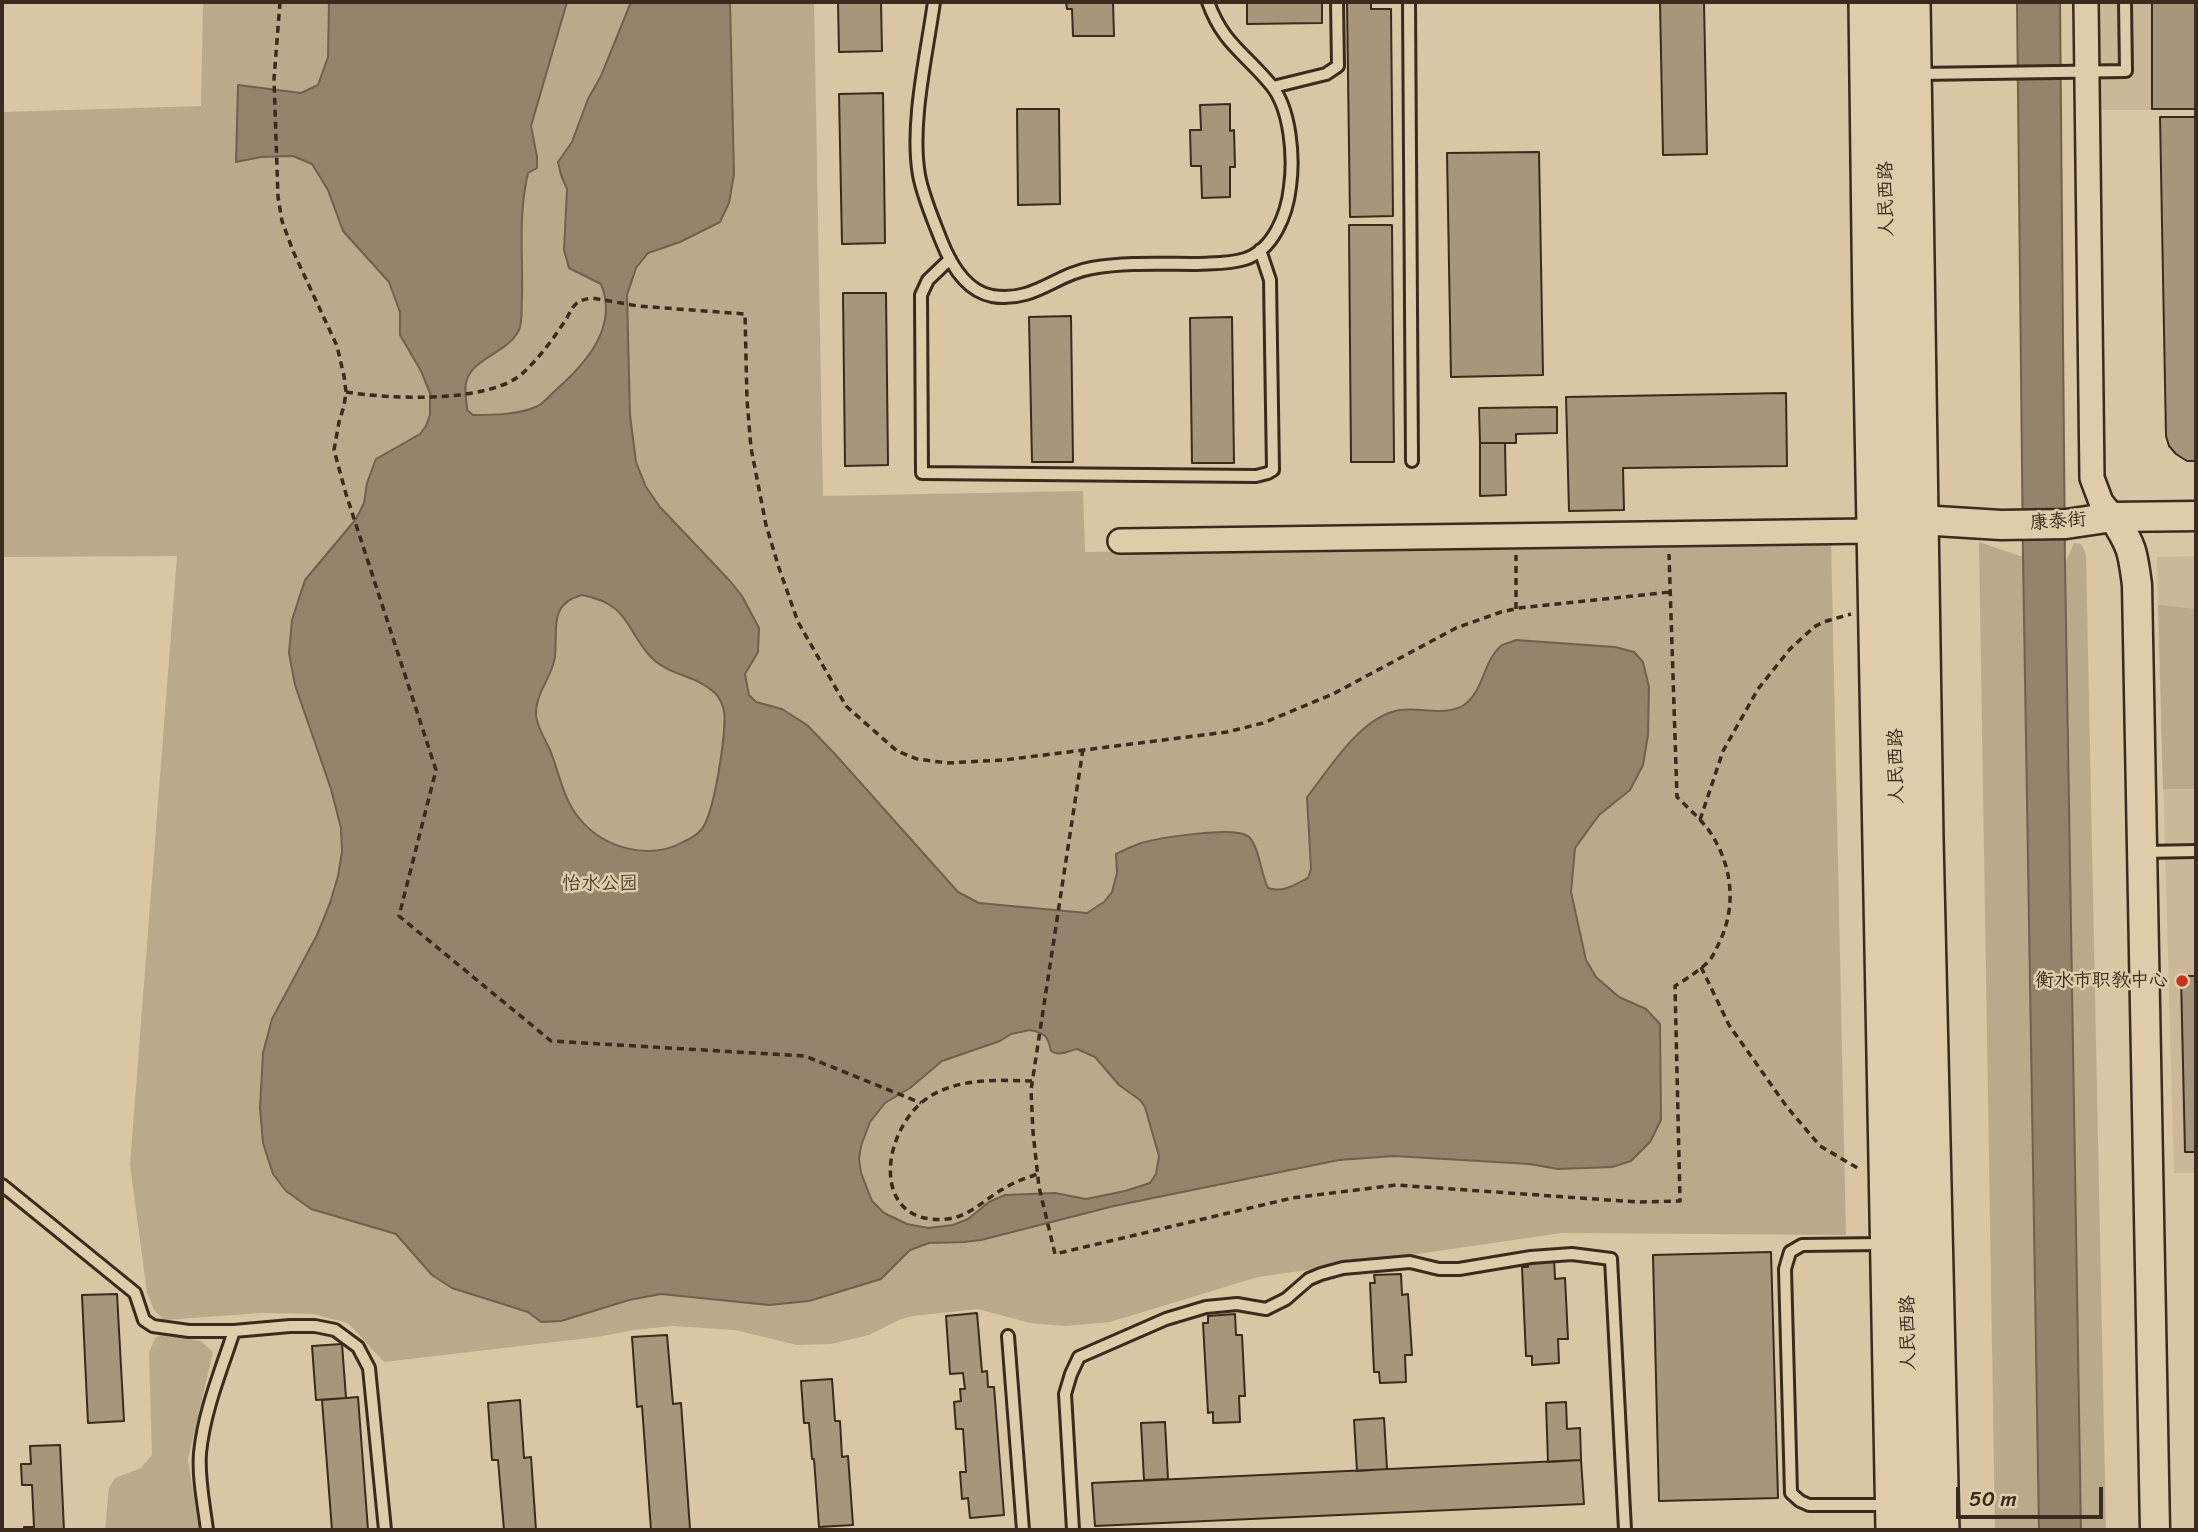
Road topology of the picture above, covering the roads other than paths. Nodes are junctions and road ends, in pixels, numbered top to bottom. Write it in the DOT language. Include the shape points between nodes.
graph roads {
  1 [pos="934,2"];
  2 [pos="1208,2"];
  3 [pos="1337,2"];
  4 [pos="1409,2"];
  5 [pos="1861,2"];
  6 [pos="1884,2"];
  7 [pos="1912,2"];
  8 [pos="2086,2"];
  9 [pos="2125,2"];
  10 [pos="2080,72"];
  11 [pos="1913,74"];
  12 [pos="1273,87"];
  13 [pos="1260,250"];
  14 [pos="950,260"];
  15 [pos="1412,461"];
  16 [pos="2196,516"];
  17 [pos="2113,517"];
  18 [pos="1920,520"];
  19 [pos="1869,531"];
  20 [pos="1120,541"];
  21 [pos="2196,851"];
  22 [pos="2142,852"];
  23 [pos="2,1185"];
  24 [pos="1882,1244"];
  25 [pos="234,1331"];
  26 [pos="1008,1336"];
  27 [pos="1887,1505"];
  28 [pos="207,1530"];
  29 [pos="385,1530"];
  30 [pos="1023,1530"];
  31 [pos="1073,1530"];
  32 [pos="1625,1530"];
  33 [pos="1888,1530"];
  34 [pos="1914,1530"];
  35 [pos="1941,1530"];
  36 [pos="2155,1530"];
  1 -- 14 [label="lane" via="916,143 919,176"];
  2 -- 12 [label="lane" via="1233,47"];
  3 -- 12 [label="lane" via="1338,65 1326,74"];
  4 -- 15 [label="lane"];
  5 -- 19 [label="street"];
  6 -- 34 [label="main road, 人民西路"];
  7 -- 11 [label="main road, 人民西路"];
  8 -- 10 [label="street"];
  9 -- 10 [label="lane" via="2126,71"];
  10 -- 11 [label="lane"];
  10 -- 17 [label="street" via="2092,478"];
  11 -- 18 [label="main road, 人民西路"];
  12 -- 13 [label="lane" via="1288,126 1290,187 1275,236"];
  13 -- 14 [label="lane" via="1246,259 1222,263 1089,268 1015,297 990,296 971,287"];
  13 -- 14 [label="lane" via="1270,280 1273,470 1256,475 922,473 921,295 928,280"];
  16 -- 17 [label="street, 康泰街"];
  17 -- 18 [label="street, 康泰街" via="2066,524"];
  17 -- 22 [label="street" via="2132,550 2137,585"];
  18 -- 35 [label="main road, 人民西路"];
  19 -- 20 [label="street"];
  19 -- 24 [label="street"];
  21 -- 22 [label="lane"];
  22 -- 36 [label="street"];
  23 -- 25 [label="lane" via="135,1293 144,1320 153,1326"];
  24 -- 27 [label="street"];
  24 -- 27 [label="lane" via="1801,1245 1790,1252 1785,1269 1791,1493 1809,1506"];
  25 -- 28 [label="lane" via="200,1455"];
  25 -- 29 [label="lane" via="315,1326 335,1330 358,1346 369,1368"];
  26 -- 30 [label="lane"];
  27 -- 33 [label="street"];
  31 -- 32 [label="lane" via="1065,1394 1079,1357 1206,1307 1237,1304 1266,1309 1309,1279 1343,1268 1410,1262 1459,1269 1572,1254 1611,1259"];
}
